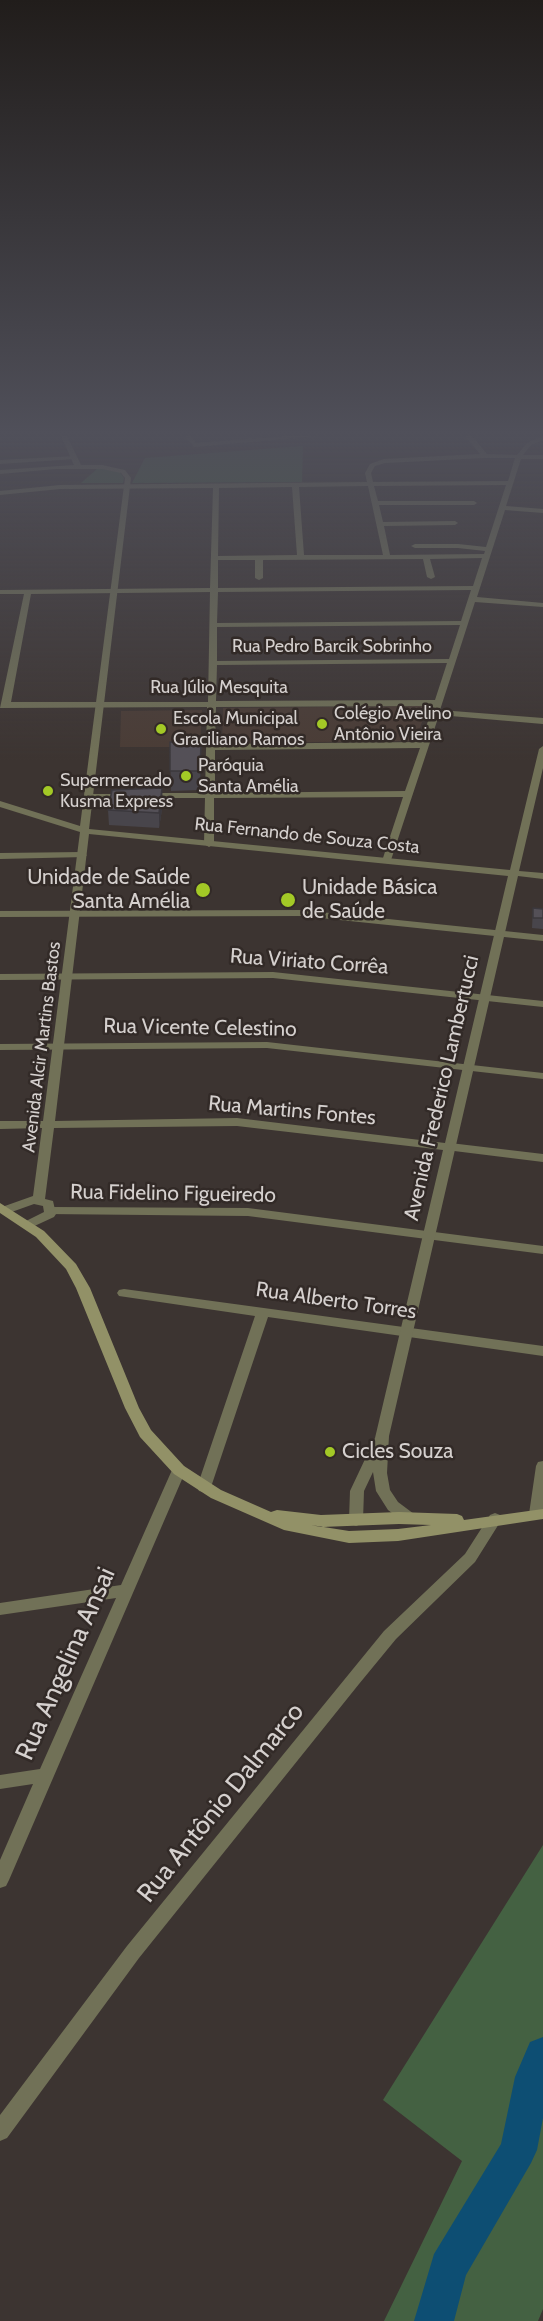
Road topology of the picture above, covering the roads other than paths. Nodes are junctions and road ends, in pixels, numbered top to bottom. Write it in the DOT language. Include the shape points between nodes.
graph roads {
  1 [pos="120,544"];
  2 [pos="214,544"];
  3 [pos="300,544"];
  4 [pos="385,544"];
  5 [pos="490,544"];
  6 [pos="415,546"];
  7 [pos="487,552"];
  8 [pos="387,556"];
  9 [pos="426,556"];
  10 [pos="259,557"];
  11 [pos="301,557"];
  12 [pos="214,558"];
  13 [pos="431,577"];
  14 [pos="259,578"];
  15 [pos="476,588"];
  16 [pos="214,590"];
  17 [pos="114,591"];
  18 [pos="0,592"];
  19 [pos="28,592"];
  20 [pos="472,599"];
  21 [pos="543,605"];
  22 [pos="464,623"];
  23 [pos="213,625"];
  24 [pos="452,661"];
  25 [pos="213,663"];
  26 [pos="212,704"];
  27 [pos="3,705"];
  28 [pos="100,705"];
  29 [pos="437,708"];
  30 [pos="543,721"];
  31 [pos="424,746"];
  32 [pos="211,747"];
  33 [pos="543,749"];
  34 [pos="409,794"];
  35 [pos="210,796"];
  36 [pos="89,797"];
  37 [pos="0,804"];
  38 [pos="85,831"];
  39 [pos="209,843"];
  40 [pos="82,855"];
  41 [pos="0,856"];
  42 [pos="387,861"];
  43 [pos="514,873"];
  44 [pos="543,876"];
  45 [pos="0,914"];
  46 [pos="75,914"];
  47 [pos="500,934"];
  48 [pos="543,938"];
  49 [pos="67,976"];
  50 [pos="0,977"];
  51 [pos="485,997"];
  52 [pos="543,1004"];
  53 [pos="0,1047"];
  54 [pos="58,1047"];
  55 [pos="468,1068"];
  56 [pos="543,1076"];
  57 [pos="0,1125"];
  58 [pos="49,1125"];
  59 [pos="450,1147"];
  60 [pos="543,1158"];
  61 [pos="39,1200"];
  62 [pos="3,1209"];
  63 [pos="51,1211"];
  64 [pos="28,1225"];
  65 [pos="429,1235"];
  66 [pos="543,1250"];
  67 [pos="124,1293"];
  68 [pos="263,1312"];
  69 [pos="407,1332"];
  70 [pos="543,1351"];
  71 [pos="382,1436"];
  72 [pos="543,1466"];
  73 [pos="179,1470"];
  74 [pos="204,1487"];
  75 [pos="249,1509"];
  76 [pos="539,1514"];
  77 [pos="409,1518"];
  78 [pos="356,1520"];
  79 [pos="490,1520"];
  80 [pos="398,1535"];
  81 [pos="127,1590"];
  82 [pos="0,1609"];
  83 [pos="46,1775"];
  84 [pos="0,1782"];
  85 [pos="0,1880"];
  86 [pos="0,2131"];
  1 -- 17 [label="street, Avenida Alcir Martins Bastos"];
  2 -- 12 [label="street"];
  3 -- 11 [label="street"];
  4 -- 8 [label="street"];
  5 -- 7 [label="street"];
  6 -- 7 [label="street"];
  7 -- 9 [label="street"];
  7 -- 15 [label="street"];
  8 -- 9 [label="street"];
  8 -- 11 [label="street"];
  9 -- 13 [label="street"];
  10 -- 11 [label="street"];
  10 -- 12 [label="street"];
  10 -- 14 [label="street"];
  12 -- 16 [label="street"];
  15 -- 16 [label="street"];
  15 -- 20 [label="street"];
  16 -- 17 [label="street"];
  16 -- 23 [label="street"];
  17 -- 19 [label="street"];
  17 -- 28 [label="street, Avenida Alcir Martins Bastos"];
  18 -- 19 [label="street"];
  19 -- 27 [label="street"];
  20 -- 21 [label="street"];
  20 -- 22 [label="street"];
  22 -- 23 [label="street"];
  22 -- 24 [label="street"];
  23 -- 25 [label="street"];
  24 -- 25 [label="street, Rua Pedro Barcik Sobrinho"];
  24 -- 29 [label="street"];
  25 -- 26 [label="street"];
  26 -- 28 [label="street, Rua Júlio Mesquita"];
  26 -- 29 [label="street, Rua Júlio Mesquita"];
  26 -- 32 [label="street"];
  27 -- 28 [label="street, Rua Júlio Mesquita"];
  28 -- 36 [label="street, Avenida Alcir Martins Bastos"];
  29 -- 30 [label="street, Rua Júlio Mesquita"];
  29 -- 31 [label="street"];
  31 -- 32 [label="street"];
  31 -- 34 [label="street"];
  32 -- 35 [label="street"];
  33 -- 43 [label="street, Avenida Frederico Lambertucci"];
  34 -- 35 [label="street"];
  34 -- 42 [label="street"];
  35 -- 36 [label="street"];
  35 -- 39 [label="street"];
  36 -- 38 [label="street, Avenida Alcir Martins Bastos"];
  37 -- 38 [label="street, Rua Fernando de Souza Costa"];
  38 -- 39 [label="street, Rua Fernando de Souza Costa"];
  38 -- 40 [label="street, Avenida Alcir Martins Bastos"];
  39 -- 42 [label="street, Rua Fernando de Souza Costa"];
  40 -- 41 [label="street"];
  40 -- 46 [label="street, Avenida Alcir Martins Bastos"];
  42 -- 43 [label="street, Rua Fernando de Souza Costa"];
  43 -- 44 [label="street, Rua Fernando de Souza Costa"];
  43 -- 47 [label="street, Avenida Frederico Lambertucci"];
  45 -- 46 [label="street"];
  46 -- 47 [label="street" via="298,913"];
  46 -- 49 [label="street, Avenida Alcir Martins Bastos"];
  47 -- 48 [label="street"];
  47 -- 51 [label="street, Avenida Frederico Lambertucci"];
  49 -- 50 [label="street, Rua Viriato Corrêa"];
  49 -- 51 [label="street, Rua Viriato Corrêa" via="273,975"];
  49 -- 54 [label="street, Avenida Alcir Martins Bastos"];
  51 -- 52 [label="street, Rua Viriato Corrêa"];
  51 -- 55 [label="street, Avenida Frederico Lambertucci"];
  53 -- 54 [label="street, Rua Vicente Celestino"];
  54 -- 55 [label="street, Rua Vicente Celestino" via="273,1045"];
  54 -- 58 [label="street, Avenida Alcir Martins Bastos"];
  55 -- 56 [label="street, Rua Vicente Celestino"];
  55 -- 59 [label="street, Avenida Frederico Lambertucci"];
  57 -- 58 [label="street, Rua Martins Fontes"];
  58 -- 59 [label="street, Rua Martins Fontes" via="237,1122"];
  58 -- 61 [label="street, Avenida Alcir Martins Bastos"];
  59 -- 60 [label="street, Rua Martins Fontes"];
  59 -- 65 [label="street, Avenida Frederico Lambertucci"];
  61 -- 62 [label="street"];
  61 -- 63 [label="street" via="49,1204"];
  62 -- 64 [label="main road"];
  63 -- 64 [label="street"];
  63 -- 65 [label="street, Rua Fidelino Figueiredo" via="236,1211"];
  64 -- 73 [label="main road" via="53,1245 75,1273 137,1420"];
  65 -- 66 [label="street, Rua Fidelino Figueiredo"];
  65 -- 69 [label="street, Avenida Frederico Lambertucci"];
  67 -- 68 [label="street, Rua Alberto Torres"];
  68 -- 69 [label="street, Rua Alberto Torres"];
  68 -- 74 [label="street"];
  69 -- 70 [label="street, Rua Alberto Torres"];
  69 -- 71 [label="street, Avenida Frederico Lambertucci"];
  71 -- 77 [label="street, Avenida Frederico Lambertucci" via="383,1491 393,1506"];
  71 -- 78 [label="street, Avenida Frederico Lambertucci" via="357,1491"];
  72 -- 76 [label="street"];
  73 -- 74 [label="main road"];
  73 -- 81 [label="street, Rua Angelina Ansai"];
  74 -- 75 [label="main road"];
  75 -- 78 [label="main road" via="308,1520"];
  75 -- 80 [label="main road" via="289,1526 331,1535"];
  76 -- 79 [label="main road"];
  77 -- 78 [label="main road"];
  77 -- 79 [label="main road"];
  78 -- 80 [label="main road"];
  79 -- 80 [label="main road"];
  79 -- 86 [label="street, Rua Antônio Dalmarco" via="470,1558 390,1635 133,1952"];
  81 -- 82 [label="street"];
  81 -- 83 [label="street, Rua Angelina Ansai"];
  83 -- 84 [label="street"];
  83 -- 85 [label="street, Rua Angelina Ansai"];
}
